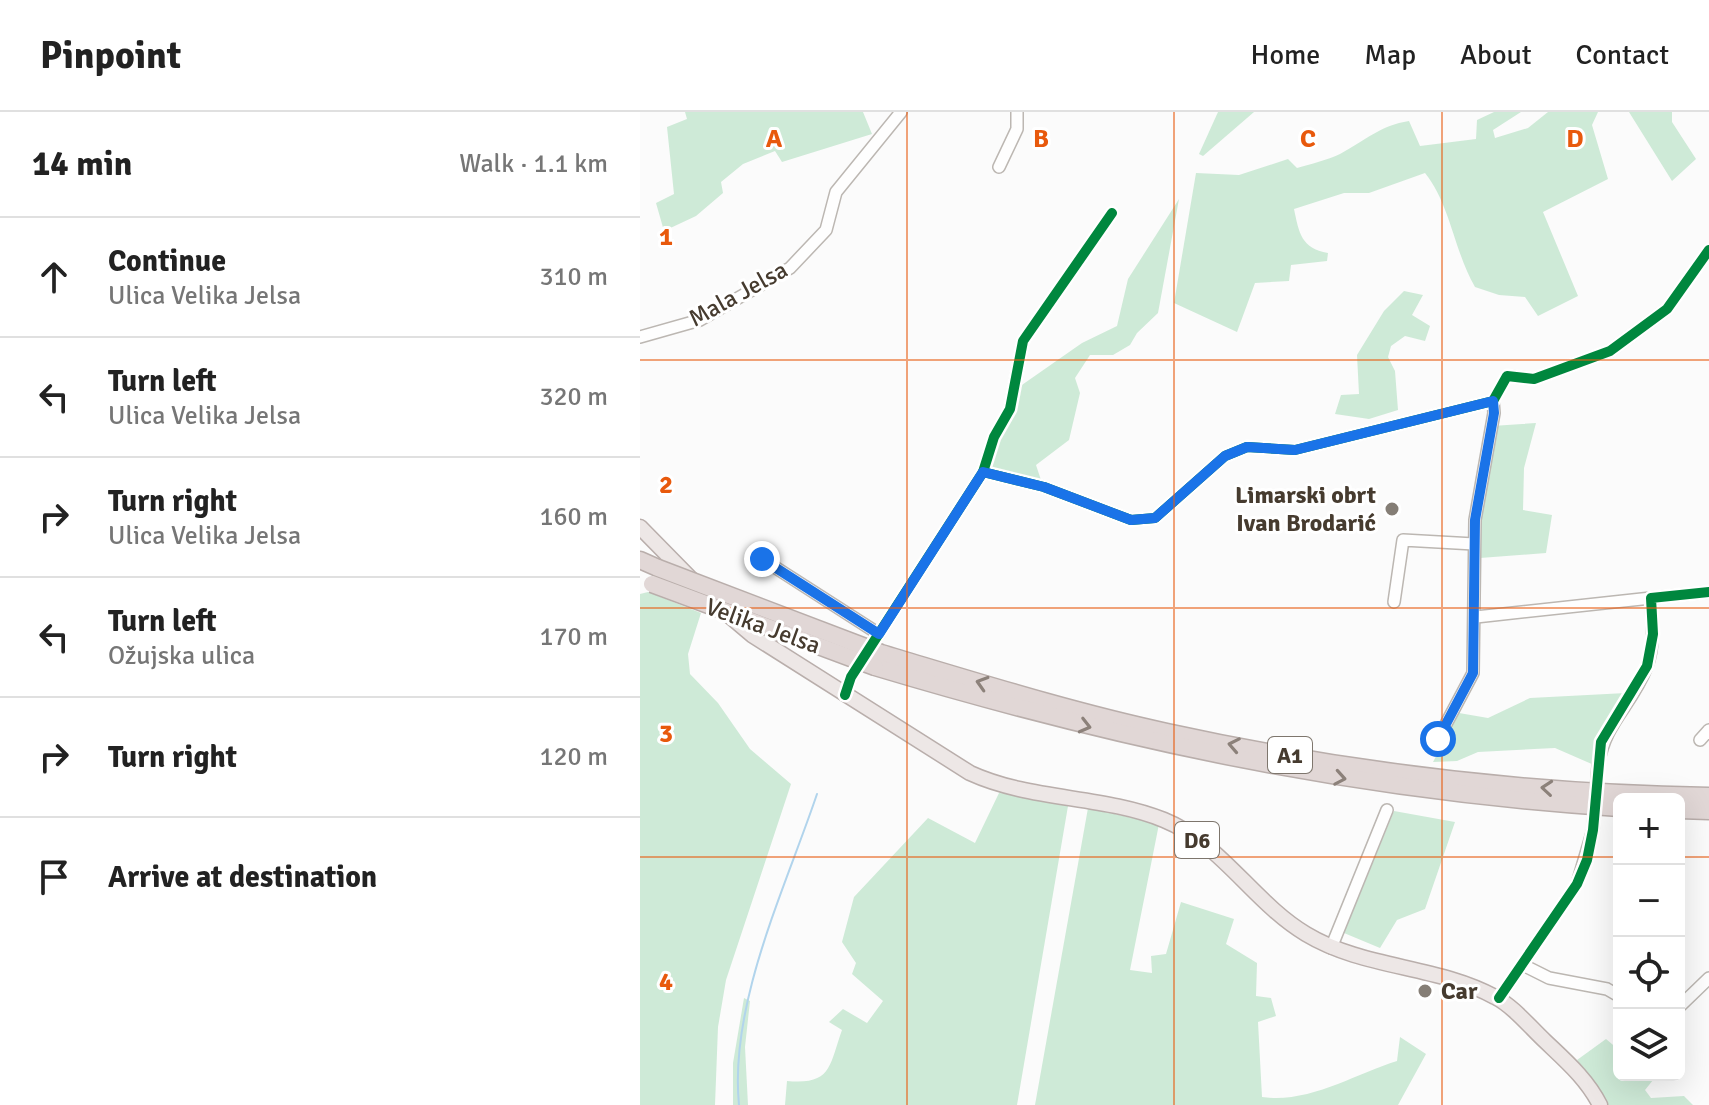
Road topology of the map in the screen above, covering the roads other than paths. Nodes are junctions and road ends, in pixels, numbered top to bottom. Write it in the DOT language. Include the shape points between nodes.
graph roads {
  1 [pos="901,112"];
  2 [pos="1017,112"];
  3 [pos="999,167"];
  4 [pos="1112,213"];
  5 [pos="1709,250"];
  6 [pos="640,337"];
  7 [pos="1493,401"];
  8 [pos="983,472"];
  9 [pos="640,527"];
  10 [pos="1474,544"];
  11 [pos="762,559"];
  12 [pos="640,560"];
  13 [pos="650,577"];
  14 [pos="1709,592"];
  15 [pos="1651,598"];
  16 [pos="1394,602"];
  17 [pos="1476,617"];
  18 [pos="879,634"];
  19 [pos="878,660"];
  20 [pos="845,695"];
  21 [pos="1709,730"];
  22 [pos="1438,739"];
  23 [pos="1700,740"];
  24 [pos="1709,796"];
  25 [pos="1613,807"];
  26 [pos="1387,810"];
  27 [pos="1685,810"];
  28 [pos="1709,811"];
  29 [pos="1331,948"];
  30 [pos="1523,965"];
  31 [pos="1709,978"];
  32 [pos="1613,992"];
  33 [pos="1499,998"];
  34 [pos="1685,1001"];
  35 [pos="1600,1105"];
  1 -- 6 [label="street, Mala Jelsa" via="836,192 826,230 790,268 700,320"];
  2 -- 3 [label="street" via="1017,129"];
  4 -- 8 [label="street" via="1023,341 1010,409"];
  5 -- 7 [label="street" via="1667,309 1643,330 1571,367 1534,379 1507,376"];
  7 -- 8 [label="street" via="1295,450 1247,447 1225,456 1155,518 1131,520 1044,487"];
  7 -- 10 [label="street"];
  8 -- 18 [label="street"];
  9 -- 20 [label="main road, D6" via="752,635"];
  10 -- 16 [label="street" via="1403,540"];
  10 -- 17 [label="street"];
  11 -- 18 [label="street"];
  12 -- 13 [label="highway, A1"];
  13 -- 19 [label="highway, Velika Jelsa / A1, bridge"];
  14 -- 15 [label="street"];
  15 -- 17 [label="street"];
  15 -- 30 [label="street, bridge" via="1653,634 1647,666 1601,742 1593,830 1577,884"];
  17 -- 22 [label="street" via="1473,673"];
  18 -- 20 [label="street"];
  24 -- 19 [label="highway, A1, one-way" via="1576,791 1364,768 1167,732"];
  19 -- 25 [label="highway, A1, one-way" via="1019,710 1263,765 1443,793"];
  20 -- 29 [label="main road, D6" via="985,780 1144,814 1176,826 1302,932"];
  21 -- 23 [label="street"];
  26 -- 29 [label="street"];
  27 -- 28 [label="highway"];
  29 -- 33 [label="main road, D6" via="1470,985"];
  30 -- 32 [label="street" via="1549,978"];
  30 -- 33 [label="street"];
  31 -- 34 [label="street"];
  33 -- 35 [label="main road, D6" via="1567,1061"];
}
